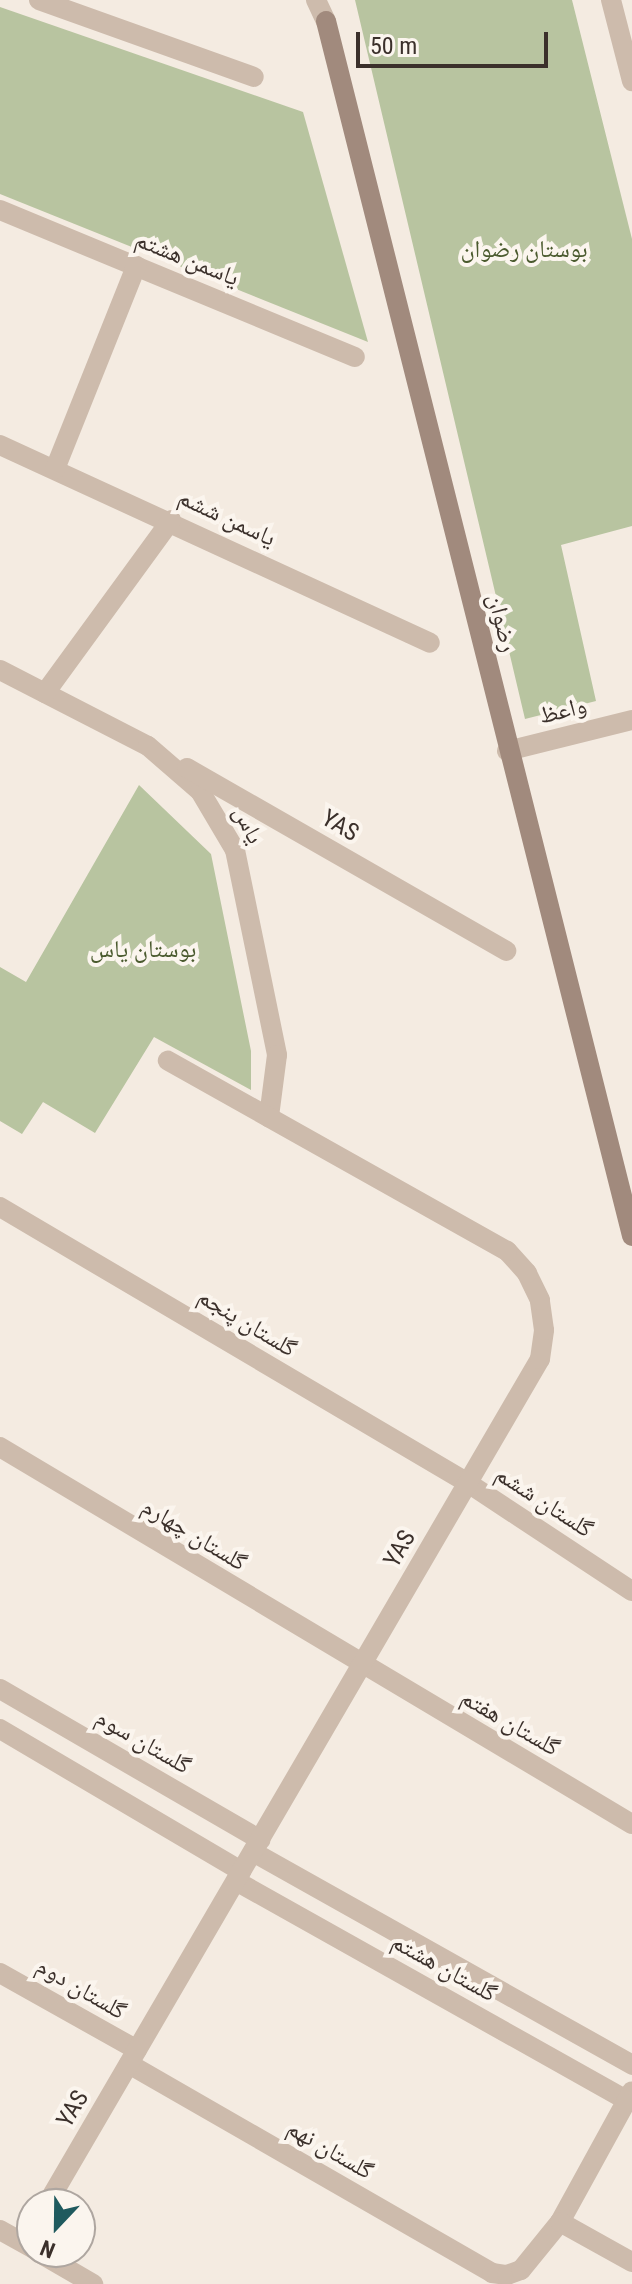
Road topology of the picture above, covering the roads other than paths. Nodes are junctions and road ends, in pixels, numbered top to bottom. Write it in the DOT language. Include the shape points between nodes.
graph roads {
  1 [pos="39,0"];
  2 [pos="316,0"];
  3 [pos="323,0"];
  4 [pos="611,0"];
  5 [pos="326,21"];
  6 [pos="254,77"];
  7 [pos="632,81"];
  8 [pos="0,210"];
  9 [pos="136,266"];
  10 [pos="355,357"];
  11 [pos="0,445"];
  12 [pos="55,469"];
  13 [pos="171,520"];
  14 [pos="430,643"];
  15 [pos="0,670"];
  16 [pos="45,693"];
  17 [pos="632,720"];
  18 [pos="148,746"];
  19 [pos="507,751"];
  20 [pos="506,951"];
  21 [pos="168,1061"];
  22 [pos="269,1117"];
  23 [pos="0,1207"];
  24 [pos="632,1236"];
  25 [pos="0,1447"];
  26 [pos="468,1483"];
  27 [pos="632,1591"];
  28 [pos="361,1667"];
  29 [pos="0,1689"];
  30 [pos="0,1729"];
  31 [pos="632,1824"];
  32 [pos="257,1846"];
  33 [pos="238,1876"];
  34 [pos="0,1973"];
  35 [pos="133,2057"];
  36 [pos="632,2065"];
  37 [pos="630,2095"];
  38 [pos="56,2188"];
  39 [pos="560,2222"];
  40 [pos="632,2262"];
  41 [pos="69,2268"];
  42 [pos="93,2284"];
  1 -- 6 [label="street"];
  2 -- 5 [label="street"];
  3 -- 5 [label="street"];
  4 -- 7 [label="street"];
  5 -- 19 [label="main road, رضوان"];
  8 -- 9 [label="street, یاسمن هشتم"];
  9 -- 10 [label="street, یاسمن هشتم"];
  9 -- 12 [label="street"];
  11 -- 12 [label="street, یاسمن ششم"];
  12 -- 13 [label="street, یاسمن ششم"];
  13 -- 14 [label="street, یاسمن ششم"];
  13 -- 16 [label="street"];
  15 -- 16 [label="street, یاس"];
  16 -- 18 [label="street, یاس"];
  17 -- 19 [label="street, واعظ"];
  18 -- 20 [label="street, YAS"];
  18 -- 22 [label="street, یاس" via="200,791 235,850 277,1055"];
  19 -- 24 [label="main road, رضوان"];
  21 -- 22 [label="street, YAS"];
  22 -- 26 [label="street, YAS" via="507,1251 527,1273 540,1300 540,1359"];
  23 -- 26 [label="street, گلستان پنجم"];
  25 -- 28 [label="street, گلستان چهارم"];
  26 -- 27 [label="street, گلستان ششم"];
  26 -- 28 [label="street, YAS"];
  28 -- 31 [label="street, گلستان هفتم"];
  28 -- 32 [label="street, YAS"];
  29 -- 32 [label="street, گلستان سوم"];
  30 -- 33 [label="street"];
  32 -- 33 [label="street, YAS"];
  32 -- 36 [label="street, گلستان هشتم"];
  33 -- 35 [label="street, YAS"];
  33 -- 37 [label="street, گلستان هشتم"];
  34 -- 35 [label="street, گلستان دوم"];
  35 -- 38 [label="street, YAS"];
  35 -- 39 [label="street, گلستان نهم" via="492,2273 521,2270"];
  37 -- 39 [label="street"];
  39 -- 40 [label="street"];
  41 -- 42 [label="street"];
}
